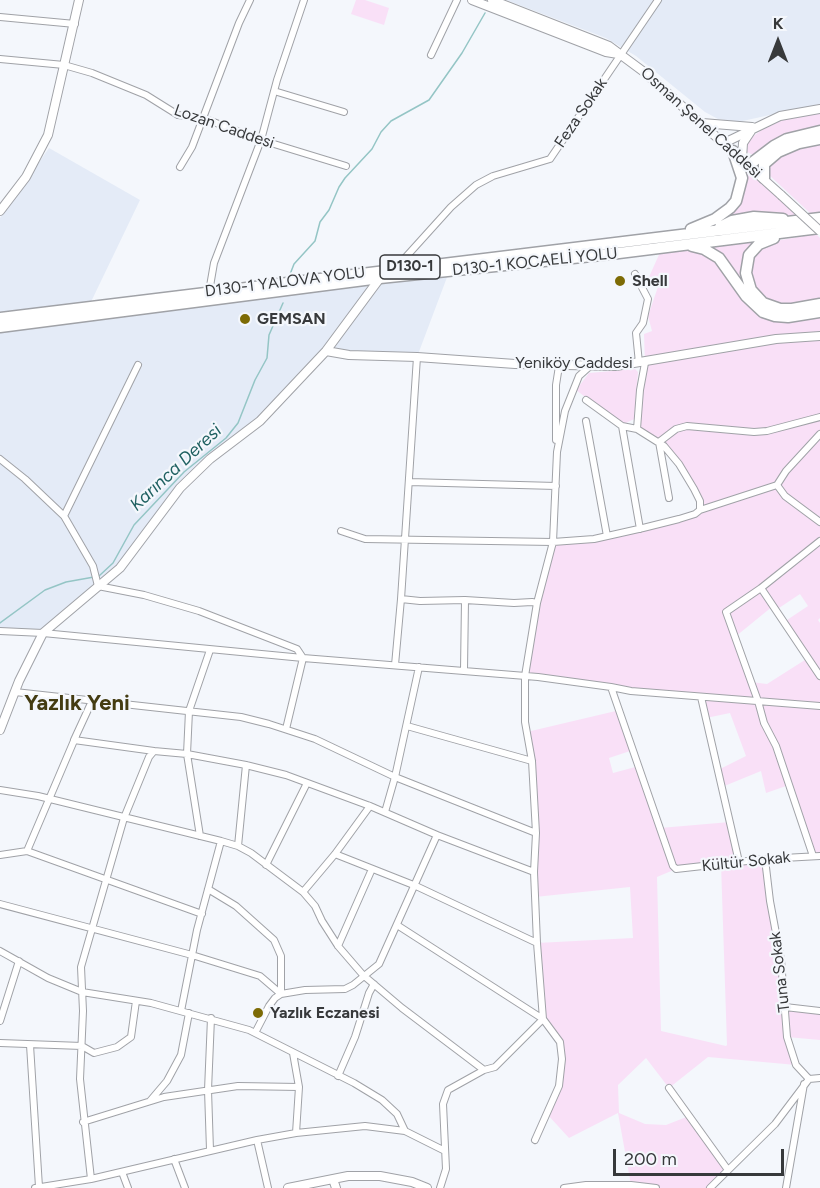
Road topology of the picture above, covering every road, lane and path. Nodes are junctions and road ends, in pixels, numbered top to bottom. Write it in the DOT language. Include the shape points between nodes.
graph roads {
  1 [pos="79,0"];
  2 [pos="250,0"];
  3 [pos="304,0"];
  4 [pos="458,0"];
  5 [pos="472,0"];
  6 [pos="492,0"];
  7 [pos="658,0"];
  8 [pos="509,11"];
  9 [pos="0,17"];
  10 [pos="75,24"];
  11 [pos="619,54"];
  12 [pos="431,55"];
  13 [pos="0,59"];
  14 [pos="64,64"];
  15 [pos="274,91"];
  16 [pos="820,109"];
  17 [pos="344,112"];
  18 [pos="203,118"];
  19 [pos="702,123"];
  20 [pos="756,127"];
  21 [pos="820,131"];
  22 [pos="715,135"];
  23 [pos="820,139"];
  24 [pos="261,140"];
  25 [pos="728,147"];
  26 [pos="746,162"];
  27 [pos="346,166"];
  28 [pos="180,167"];
  29 [pos="764,178"];
  30 [pos="0,211"];
  31 [pos="820,218"];
  32 [pos="797,226"];
  33 [pos="820,230"];
  34 [pos="633,241"];
  35 [pos="686,245"];
  36 [pos="395,268"];
  37 [pos="635,274"];
  38 [pos="380,278"];
  39 [pos="209,292"];
  40 [pos="820,304"];
  41 [pos="820,312"];
  42 [pos="0,318"];
  43 [pos="0,327"];
  44 [pos="820,336"];
  45 [pos="327,351"];
  46 [pos="417,357"];
  47 [pos="642,363"];
  48 [pos="138,365"];
  49 [pos="560,366"];
  50 [pos="589,367"];
  51 [pos="586,400"];
  52 [pos="820,417"];
  53 [pos="586,420"];
  54 [pos="622,426"];
  55 [pos="637,429"];
  56 [pos="820,434"];
  57 [pos="659,442"];
  58 [pos="557,452"];
  59 [pos="0,459"];
  60 [pos="409,482"];
  61 [pos="777,485"];
  62 [pos="556,486"];
  63 [pos="669,498"];
  64 [pos="700,510"];
  65 [pos="64,516"];
  66 [pos="820,522"];
  67 [pos="640,529"];
  68 [pos="341,531"];
  69 [pos="607,536"];
  70 [pos="405,538"];
  71 [pos="820,541"];
  72 [pos="554,542"];
  73 [pos="97,583"];
  74 [pos="761,588"];
  75 [pos="401,598"];
  76 [pos="465,600"];
  77 [pos="537,603"];
  78 [pos="0,632"];
  79 [pos="43,633"];
  80 [pos="210,650"];
  81 [pos="303,658"];
  82 [pos="395,665"];
  83 [pos="419,667"];
  84 [pos="464,670"];
  85 [pos="525,676"];
  86 [pos="820,676"];
  87 [pos="611,687"];
  88 [pos="15,692"];
  89 [pos="701,697"];
  90 [pos="92,700"];
  91 [pos="758,701"];
  92 [pos="820,706"];
  93 [pos="189,711"];
  94 [pos="407,726"];
  95 [pos="286,729"];
  96 [pos="0,730"];
  97 [pos="76,736"];
  98 [pos="154,752"];
  99 [pos="187,754"];
  100 [pos="532,761"];
  101 [pos="246,765"];
  102 [pos="395,777"];
  103 [pos="307,783"];
  104 [pos="0,790"];
  105 [pos="49,799"];
  106 [pos="370,806"];
  107 [pos="385,812"];
  108 [pos="124,818"];
  109 [pos="536,833"];
  110 [pos="200,836"];
  111 [pos="437,836"];
  112 [pos="222,841"];
  113 [pos="238,846"];
  114 [pos="27,851"];
  115 [pos="335,854"];
  116 [pos="0,855"];
  117 [pos="816,856"];
  118 [pos="765,859"];
  119 [pos="739,862"];
  120 [pos="266,865"];
  121 [pos="372,869"];
  122 [pos="534,872"];
  123 [pos="106,880"];
  124 [pos="416,886"];
  125 [pos="208,889"];
  126 [pos="303,892"];
  127 [pos="0,904"];
  128 [pos="202,914"];
  129 [pos="397,925"];
  130 [pos="91,929"];
  131 [pos="537,943"];
  132 [pos="338,946"];
  133 [pos="0,951"];
  134 [pos="192,955"];
  135 [pos="20,961"];
  136 [pos="363,975"];
  137 [pos="374,984"];
  138 [pos="82,992"];
  139 [pos="281,994"];
  140 [pos="136,1001"];
  141 [pos="785,1007"];
  142 [pos="181,1011"];
  143 [pos="820,1011"];
  144 [pos="189,1012"];
  145 [pos="211,1018"];
  146 [pos="543,1019"];
  147 [pos="0,1022"];
  148 [pos="255,1033"];
  149 [pos="0,1043"];
  150 [pos="30,1045"];
  151 [pos="82,1046"];
  152 [pos="294,1053"];
  153 [pos="484,1070"];
  154 [pos="338,1076"];
  155 [pos="820,1078"];
  156 [pos="806,1081"];
  157 [pos="299,1087"];
  158 [pos="669,1088"];
  159 [pos="208,1090"];
  160 [pos="150,1102"];
  161 [pos="84,1122"];
  162 [pos="405,1131"];
  163 [pos="296,1133"];
  164 [pos="257,1140"];
  165 [pos="535,1140"];
  166 [pos="210,1150"];
  167 [pos="445,1151"];
  168 [pos="174,1159"];
  169 [pos="728,1170"];
  170 [pos="122,1172"];
  171 [pos="91,1179"];
  172 [pos="333,1179"];
  173 [pos="396,1184"];
  174 [pos="37,1188"];
  175 [pos="128,1188"];
  176 [pos="185,1188"];
  177 [pos="268,1188"];
  178 [pos="288,1188"];
  179 [pos="336,1188"];
  180 [pos="427,1188"];
  181 [pos="440,1188"];
  182 [pos="564,1188"];
  183 [pos="656,1188"];
  184 [pos="710,1188"];
  185 [pos="786,1188"];
  1 -- 10 [label="street"];
  2 -- 18 [label="street"];
  3 -- 15 [label="street"];
  4 -- 12 [label="street"];
  5 -- 8 [label="street, Osman Şenel Caddesi"];
  6 -- 8 [label="street, Osman Şenel Caddesi"];
  7 -- 11 [label="street, Feza Sokak"];
  8 -- 11 [label="street, Osman Şenel Caddesi"];
  9 -- 10 [label="street"];
  10 -- 14 [label="street"];
  11 -- 19 [label="street, Osman Şenel Caddesi"];
  11 -- 36 [label="street, Feza Sokak" via="550,159 476,185"];
  13 -- 14 [label="street, Lozan Caddesi"];
  14 -- 18 [label="street, Lozan Caddesi" via="131,88 178,115"];
  14 -- 30 [label="street" via="45,142 26,177"];
  15 -- 17 [label="street"];
  15 -- 24 [label="street"];
  16 -- 20 [label="street" via="791,113"];
  18 -- 24 [label="street, Lozan Caddesi"];
  18 -- 28 [label="street"];
  19 -- 20 [label="street"];
  19 -- 22 [label="street, Osman Şenel Caddesi"];
  20 -- 22 [label="street"];
  20 -- 25 [label="street"];
  20 -- 26 [label="street" via="743,143"];
  21 -- 26 [label="highway" via="787,139"];
  22 -- 25 [label="street, Osman Şenel Caddesi"];
  23 -- 29 [label="highway" via="799,142 772,156 764,164"];
  24 -- 27 [label="street, Lozan Caddesi"];
  24 -- 39 [label="street" via="214,263"];
  25 -- 26 [label="street, Osman Şenel Caddesi"];
  25 -- 34 [label="highway" via="742,178 740,193 730,208 693,229"];
  26 -- 29 [label="street, Osman Şenel Caddesi"];
  29 -- 33 [label="street, Osman Şenel Caddesi, bridge"];
  31 -- 32 [label="highway, D130-1"];
  32 -- 33 [label="highway, D130-1 KOCAELİ YOLU / D130-1"];
  32 -- 34 [label="highway, D130-1 YALOVA YOLU / D130-1" via="783,219 754,217 705,232"];
  32 -- 35 [label="highway, D130-1 KOCAELİ YOLU / D130-1"];
  32 -- 40 [label="highway" via="754,249 746,264 747,281 756,297 770,307 792,309"];
  34 -- 36 [label="highway, D130-1 YALOVA YOLU / D130-1"];
  35 -- 38 [label="highway, D130-1 KOCAELİ YOLU / D130-1"];
  35 -- 41 [label="highway" via="719,258 746,296 763,312 788,317"];
  36 -- 39 [label="highway, D130-1 YALOVA YOLU / D130-1"];
  37 -- 47 [label="street" via="648,299 643,323 636,333"];
  38 -- 43 [label="highway, D130-1 KOCAELİ YOLU / D130-1"];
  38 -- 45 [label="street"];
  39 -- 42 [label="highway, D130-1 YALOVA YOLU / D130-1"];
  44 -- 47 [label="street, Yeniköy Caddesi" via="776,339"];
  45 -- 46 [label="street, Yeniköy Caddesi"];
  45 -- 73 [label="street" via="260,422 210,459 180,488 120,568"];
  46 -- 49 [label="street, Yeniköy Caddesi"];
  46 -- 60 [label="street"];
  47 -- 50 [label="street, Yeniköy Caddesi"];
  47 -- 55 [label="street"];
  48 -- 65 [label="street"];
  49 -- 50 [label="street, Yeniköy Caddesi"];
  49 -- 58 [label="street" via="556,385"];
  50 -- 58 [label="street" via="579,376 571,394"];
  51 -- 54 [label="street"];
  52 -- 57 [label="street" via="754,432 687,426"];
  53 -- 69 [label="street"];
  54 -- 55 [label="street"];
  54 -- 67 [label="street"];
  55 -- 57 [label="street"];
  56 -- 61 [label="street"];
  57 -- 63 [label="street"];
  57 -- 64 [label="street" via="679,464 697,495"];
  58 -- 62 [label="street"];
  59 -- 65 [label="street"];
  60 -- 62 [label="street"];
  60 -- 70 [label="street"];
  61 -- 64 [label="street"];
  61 -- 66 [label="street"];
  62 -- 72 [label="street"];
  64 -- 67 [label="street"];
  65 -- 73 [label="street" via="94,570"];
  67 -- 69 [label="street"];
  68 -- 70 [label="street" via="366,539"];
  69 -- 72 [label="street"];
  70 -- 72 [label="street"];
  70 -- 75 [label="street"];
  71 -- 74 [label="street"];
  72 -- 77 [label="street"];
  73 -- 79 [label="street"];
  73 -- 81 [label="street" via="199,611 297,649"];
  74 -- 86 [label="street"];
  74 -- 91 [label="street" via="726,612"];
  75 -- 76 [label="street"];
  75 -- 82 [label="street"];
  76 -- 77 [label="street"];
  76 -- 84 [label="street"];
  77 -- 85 [label="street"];
  78 -- 79 [label="street"];
  79 -- 80 [label="street"];
  79 -- 88 [label="street"];
  80 -- 81 [label="street"];
  80 -- 93 [label="street"];
  81 -- 82 [label="street"];
  81 -- 95 [label="street"];
  82 -- 83 [label="street"];
  83 -- 84 [label="street"];
  83 -- 94 [label="street"];
  84 -- 85 [label="street"];
  85 -- 87 [label="street"];
  85 -- 100 [label="street" via="525,722"];
  87 -- 89 [label="street"];
  87 -- 119 [label="street, Kültür Sokak" via="673,866 676,869"];
  88 -- 90 [label="street"];
  88 -- 96 [label="street"];
  89 -- 91 [label="street"];
  89 -- 119 [label="street"];
  90 -- 93 [label="street"];
  90 -- 97 [label="street"];
  91 -- 92 [label="street"];
  91 -- 117 [label="street"];
  93 -- 95 [label="street" via="241,717"];
  93 -- 99 [label="street"];
  94 -- 100 [label="street"];
  94 -- 102 [label="street"];
  95 -- 102 [label="street"];
  97 -- 98 [label="street" via="75,740"];
  97 -- 105 [label="street"];
  98 -- 99 [label="street"];
  98 -- 108 [label="street"];
  99 -- 101 [label="street"];
  99 -- 110 [label="street"];
  100 -- 109 [label="street"];
  101 -- 103 [label="street"];
  101 -- 113 [label="street"];
  102 -- 107 [label="street"];
  102 -- 109 [label="street"];
  103 -- 106 [label="street"];
  103 -- 120 [label="street"];
  104 -- 105 [label="street"];
  105 -- 108 [label="street"];
  105 -- 114 [label="street"];
  106 -- 107 [label="street"];
  106 -- 115 [label="street"];
  107 -- 111 [label="street"];
  108 -- 110 [label="street"];
  108 -- 123 [label="street"];
  109 -- 122 [label="street"];
  110 -- 112 [label="street"];
  111 -- 122 [label="street"];
  111 -- 124 [label="street"];
  112 -- 113 [label="street"];
  112 -- 125 [label="street"];
  113 -- 120 [label="street"];
  114 -- 116 [label="street"];
  114 -- 123 [label="street"];
  115 -- 121 [label="street"];
  115 -- 126 [label="street"];
  117 -- 118 [label="street, Kültür Sokak"];
  118 -- 119 [label="street, Kültür Sokak"];
  118 -- 141 [label="street, Tuna Sokak"];
  120 -- 126 [label="street"];
  121 -- 124 [label="street"];
  121 -- 132 [label="street"];
  122 -- 131 [label="street"];
  123 -- 128 [label="street"];
  123 -- 130 [label="street"];
  124 -- 129 [label="street"];
  124 -- 131 [label="street"];
  125 -- 128 [label="street"];
  125 -- 139 [label="street" via="236,906 274,940 281,956"];
  126 -- 132 [label="street"];
  127 -- 130 [label="street"];
  128 -- 134 [label="street"];
  129 -- 136 [label="street" via="379,964"];
  129 -- 146 [label="street"];
  130 -- 134 [label="street"];
  130 -- 138 [label="street" via="81,967"];
  131 -- 146 [label="street"];
  132 -- 136 [label="street"];
  133 -- 135 [label="street"];
  134 -- 139 [label="street" via="260,976"];
  134 -- 142 [label="street"];
  135 -- 138 [label="street"];
  135 -- 147 [label="street"];
  136 -- 137 [label="street"];
  136 -- 139 [label="street" via="345,989"];
  137 -- 153 [label="street"];
  137 -- 154 [label="street"];
  138 -- 140 [label="street"];
  138 -- 151 [label="street"];
  139 -- 148 [label="street" via="269,1006"];
  140 -- 142 [label="street"];
  140 -- 151 [label="street" via="131,1036 117,1047 94,1053"];
  141 -- 143 [label="street"];
  141 -- 156 [label="street, Tuna Sokak" via="787,1037"];
  142 -- 144 [label="street"];
  144 -- 145 [label="street"];
  144 -- 160 [label="street" via="181,1055"];
  145 -- 148 [label="street"];
  145 -- 159 [label="street"];
  146 -- 153 [label="street" via="495,1067"];
  146 -- 165 [label="street" via="560,1042 562,1059 560,1086"];
  148 -- 152 [label="street"];
  149 -- 150 [label="street"];
  150 -- 151 [label="street"];
  150 -- 174 [label="street"];
  151 -- 161 [label="street"];
  152 -- 154 [label="street"];
  152 -- 157 [label="street"];
  153 -- 167 [label="street" via="448,1090 443,1104"];
  154 -- 162 [label="street" via="382,1100 397,1114"];
  155 -- 156 [label="street"];
  156 -- 169 [label="street" via="776,1124"];
  156 -- 185 [label="street"];
  157 -- 159 [label="street" via="238,1086"];
  157 -- 163 [label="street"];
  158 -- 169 [label="street"];
  159 -- 160 [label="street"];
  159 -- 166 [label="street"];
  160 -- 161 [label="street"];
  161 -- 171 [label="street"];
  162 -- 163 [label="street" via="364,1126"];
  162 -- 167 [label="street"];
  163 -- 164 [label="street"];
  164 -- 166 [label="street"];
  164 -- 177 [label="street"];
  166 -- 168 [label="street"];
  167 -- 181 [label="street" via="446,1169"];
  168 -- 170 [label="street"];
  168 -- 176 [label="street"];
  169 -- 184 [label="street"];
  170 -- 171 [label="street"];
  170 -- 175 [label="street"];
  171 -- 174 [label="street"];
  172 -- 173 [label="street" via="380,1176"];
  172 -- 178 [label="street"];
  172 -- 179 [label="street"];
  173 -- 180 [label="street" via="412,1182"];
  182 -- 183 [label="street"];
}
